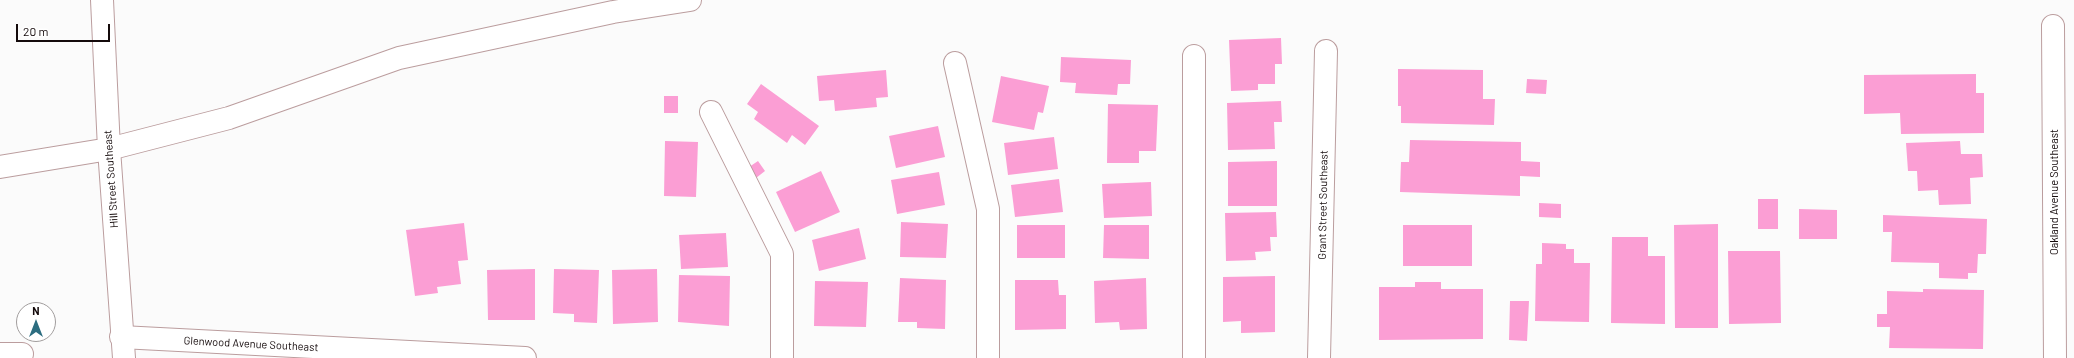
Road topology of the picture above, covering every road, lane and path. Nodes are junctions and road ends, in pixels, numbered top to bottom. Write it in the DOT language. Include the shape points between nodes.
graph roads {
  1 [pos="102,0"];
  2 [pos="690,0"];
  3 [pos="2054,26"];
  4 [pos="1326,51"];
  5 [pos="1194,56"];
  6 [pos="955,63"];
  7 [pos="711,112"];
  8 [pos="109,148"];
  9 [pos="0,167"];
  10 [pos="123,348"];
  11 [pos="0,354"];
  12 [pos="22,354"];
  13 [pos="525,358"];
  14 [pos="782,358"];
  15 [pos="988,358"];
  16 [pos="1194,358"];
  17 [pos="1319,358"];
  18 [pos="2055,358"];
  1 -- 8 [label="main road, Hill Street Southeast"];
  2 -- 8 [label="main road" via="613,12 399,58 229,118"];
  3 -- 18 [label="main road, Oakland Avenue Southeast"];
  4 -- 17 [label="main road, Grant Street Southeast"];
  5 -- 16 [label="main road"];
  6 -- 15 [label="main road" via="988,209"];
  7 -- 14 [label="main road" via="782,254"];
  8 -- 9 [label="main road"];
  8 -- 10 [label="main road, Hill Street Southeast"];
  10 -- 13 [label="main road, Glenwood Avenue Southeast"];
  11 -- 12 [label="main road"];
}
